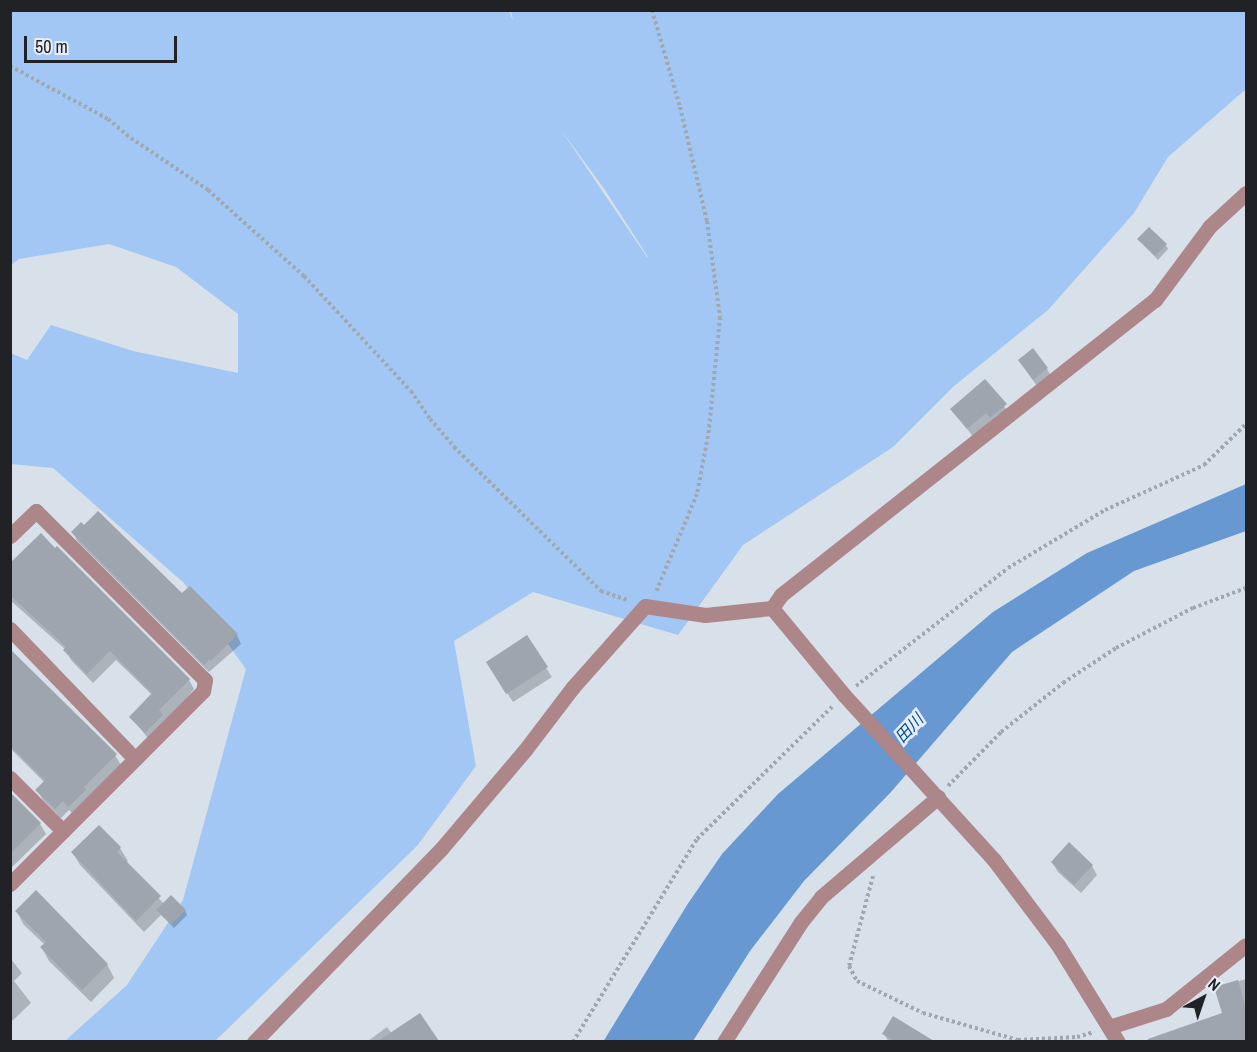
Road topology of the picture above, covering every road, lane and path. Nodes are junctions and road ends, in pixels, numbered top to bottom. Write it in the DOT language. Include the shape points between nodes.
graph roads {
  1 [pos="652,10"];
  2 [pos="10,66"];
  3 [pos="1246,193"];
  4 [pos="1246,424"];
  5 [pos="10,536"];
  6 [pos="1246,588"];
  7 [pos="645,606"];
  8 [pos="772,608"];
  9 [pos="10,629"];
  10 [pos="844,695"];
  11 [pos="135,759"];
  12 [pos="10,777"];
  13 [pos="935,794"];
  14 [pos="63,831"];
  15 [pos="882,843"];
  16 [pos="10,884"];
  17 [pos="1246,945"];
  18 [pos="1109,1027"];
  19 [pos="254,1041"];
  20 [pos="573,1041"];
  21 [pos="724,1041"];
  22 [pos="1118,1041"];
  1 -- 7 [label="path" via="707,221 720,317 709,430 697,494 658,588"];
  2 -- 7 [label="path" via="108,119 208,190 304,276 411,391 454,447 601,591"];
  3 -- 8 [label="street" via="1210,226 1155,300 781,595"];
  4 -- 10 [label="path" via="1204,465 1105,510 1008,568"];
  5 -- 11 [label="street" via="36,511 205,680 203,691"];
  6 -- 13 [label="path" via="1193,608 1116,648 1072,677 1000,732"];
  7 -- 8 [label="street" via="705,615"];
  7 -- 19 [label="street" via="573,687 441,849"];
  8 -- 10 [label="street"];
  9 -- 11 [label="street"];
  10 -- 13 [label="street"];
  10 -- 20 [label="path" via="697,839"];
  11 -- 14 [label="street"];
  12 -- 14 [label="street"];
  13 -- 15 [label="street"];
  13 -- 18 [label="street" via="994,860 1058,945"];
  14 -- 16 [label="street"];
  15 -- 18 [label="path" via="849,966 857,981 923,1013 1018,1040 1077,1037"];
  15 -- 21 [label="street" via="822,897 801,922"];
  17 -- 18 [label="street" via="1166,1009"];
  18 -- 22 [label="street"];
}
